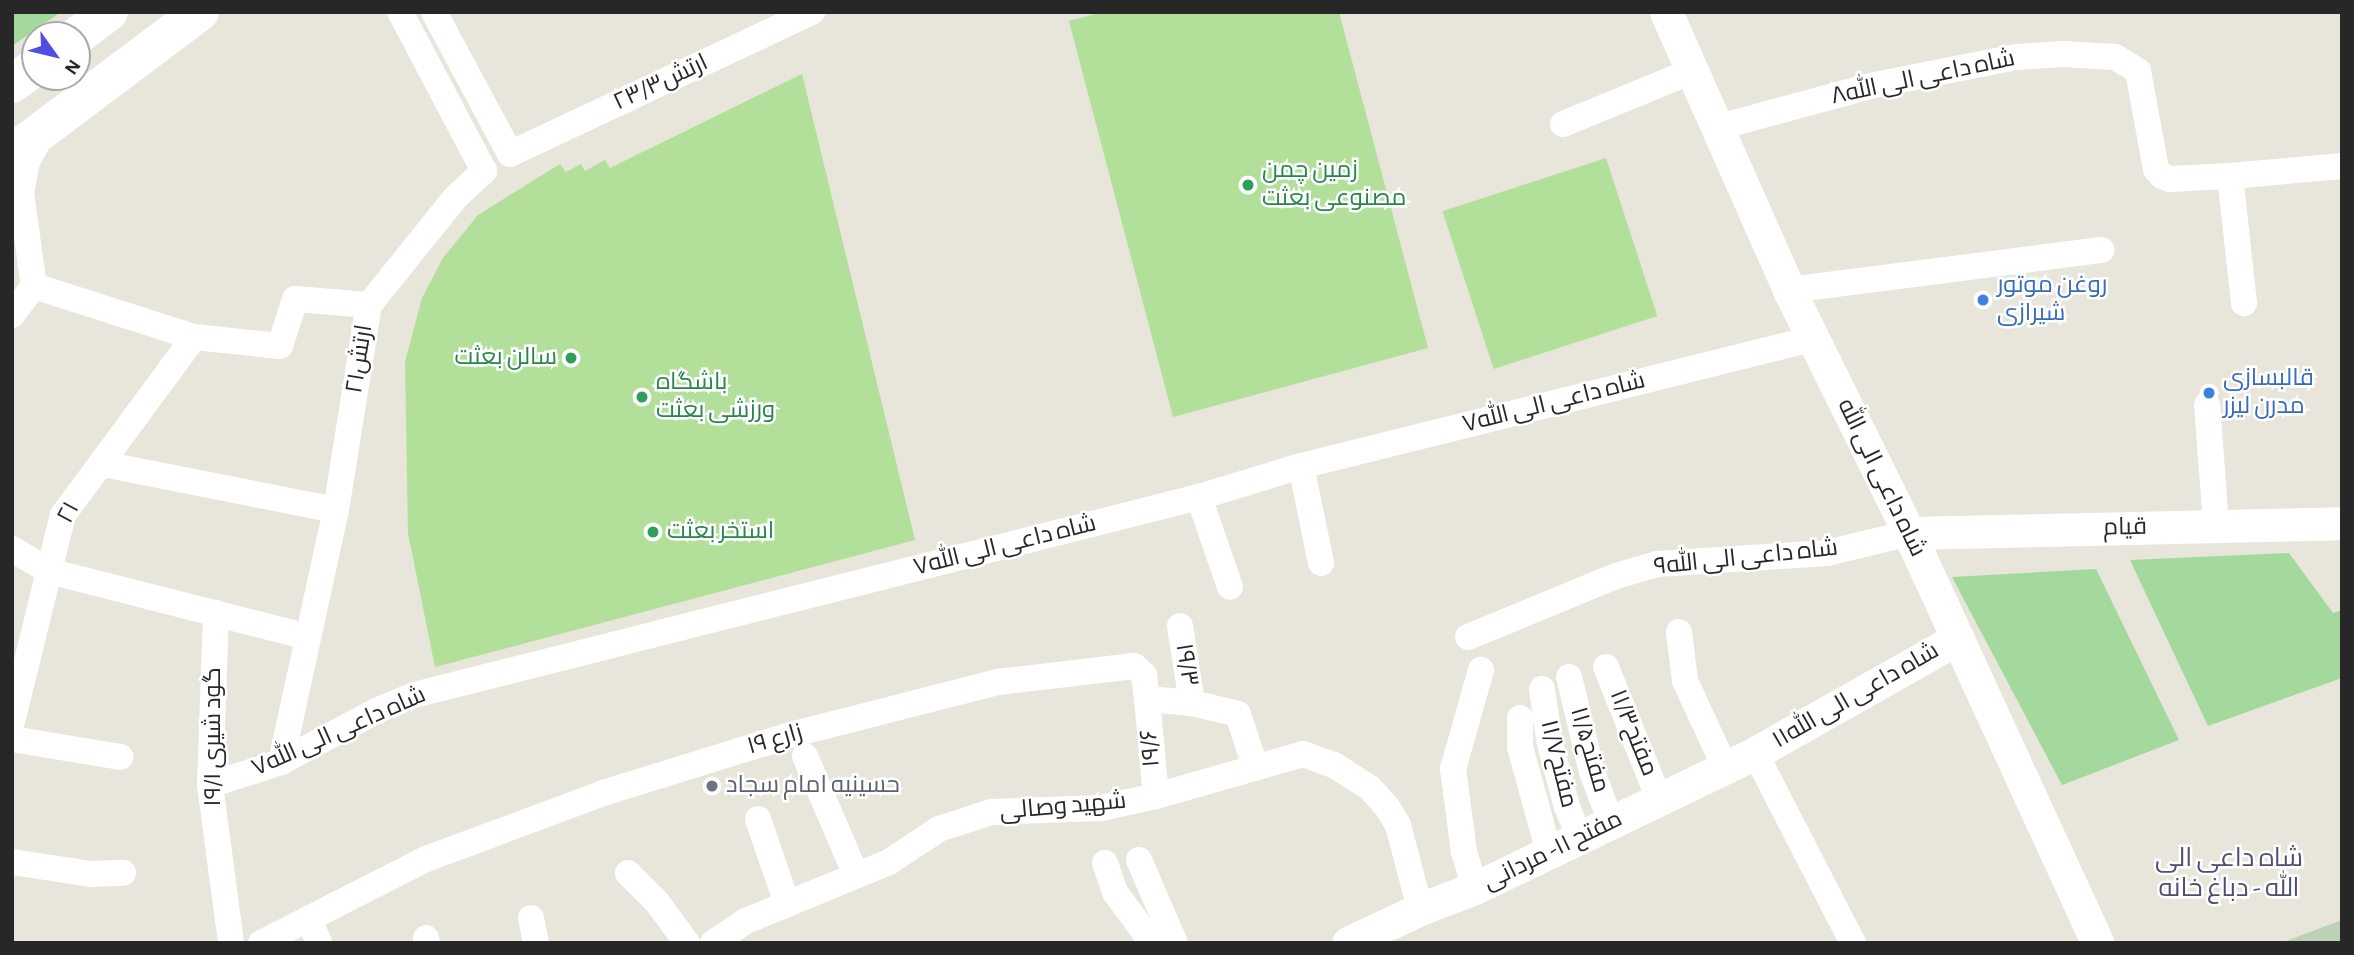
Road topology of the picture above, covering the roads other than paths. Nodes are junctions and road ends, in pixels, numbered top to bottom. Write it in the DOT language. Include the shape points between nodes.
graph roads {
  1 [pos="109,12"];
  2 [pos="200,12"];
  3 [pos="400,12"];
  4 [pos="435,12"];
  5 [pos="812,12"];
  6 [pos="1675,15"];
  7 [pos="91,26"];
  8 [pos="1692,71"];
  9 [pos="1563,124"];
  10 [pos="47,125"];
  11 [pos="1719,127"];
  12 [pos="12,153"];
  13 [pos="2342,166"];
  14 [pos="2230,176"];
  15 [pos="18,214"];
  16 [pos="2101,250"];
  17 [pos="34,286"];
  18 [pos="1789,290"];
  19 [pos="2244,303"];
  20 [pos="369,305"];
  21 [pos="12,315"];
  22 [pos="194,337"];
  23 [pos="1812,339"];
  24 [pos="2207,405"];
  25 [pos="103,464"];
  26 [pos="1301,466"];
  27 [pos="1199,496"];
  28 [pos="336,510"];
  29 [pos="2342,523"];
  30 [pos="2216,526"];
  31 [pos="1909,533"];
  32 [pos="12,550"];
  33 [pos="1321,563"];
  34 [pos="49,571"];
  35 [pos="1230,587"];
  36 [pos="216,613"];
  37 [pos="1180,626"];
  38 [pos="1679,632"];
  39 [pos="307,637"];
  40 [pos="1468,637"];
  41 [pos="1958,638"];
  42 [pos="1606,667"];
  43 [pos="1481,670"];
  44 [pos="1569,677"];
  45 [pos="1542,689"];
  46 [pos="1147,699"];
  47 [pos="1192,704"];
  48 [pos="1520,718"];
  49 [pos="12,722"];
  50 [pos="12,739"];
  51 [pos="121,757"];
  52 [pos="805,757"];
  53 [pos="1740,760"];
  54 [pos="281,762"];
  55 [pos="1255,766"];
  56 [pos="210,785"];
  57 [pos="1156,796"];
  58 [pos="1659,799"];
  59 [pos="758,819"];
  60 [pos="1611,822"];
  61 [pos="1580,838"];
  62 [pos="1549,852"];
  63 [pos="1139,860"];
  64 [pos="12,862"];
  65 [pos="1105,863"];
  66 [pos="123,873"];
  67 [pos="628,873"];
  68 [pos="856,875"];
  69 [pos="1475,888"];
  70 [pos="787,904"];
  71 [pos="1420,909"];
  72 [pos="314,931"];
  73 [pos="1846,941"];
  74 [pos="231,943"];
  75 [pos="261,943"];
  76 [pos="687,943"];
  77 [pos="713,943"];
  78 [pos="1152,943"];
  79 [pos="1175,943"];
  80 [pos="1348,943"];
  81 [pos="2098,943"];
  1 -- 7 [label="main road"];
  2 -- 10 [label="main road"];
  3 -- 20 [label="street, ارتش۲۱" via="484,171 455,198"];
  4 -- 5 [label="street, ۲۳/۳ارتش" via="510,154"];
  6 -- 8 [label="street, شاه داعی الی الله"];
  8 -- 9 [label="street"];
  8 -- 11 [label="street, شاه داعی الی الله"];
  10 -- 12 [label="main road"];
  10 -- 15 [label="street" via="27,162"];
  11 -- 14 [label="street, شاه داعی الی الله۸" via="1875,85 2016,57 2115,57 2138,71 2156,169 2162,176"];
  11 -- 18 [label="street, شاه داعی الی الله"];
  13 -- 14 [label="street"];
  14 -- 19 [label="street"];
  15 -- 17 [label="street"];
  16 -- 18 [label="street"];
  17 -- 21 [label="street"];
  17 -- 22 [label="street"];
  18 -- 23 [label="street, شاه داعی الی الله"];
  20 -- 22 [label="street" via="295,299 280,346"];
  20 -- 28 [label="street, ارتش۲۱"];
  22 -- 25 [label="street, ۲۱"];
  23 -- 26 [label="street, شاه داعی الی الله۷"];
  23 -- 31 [label="street, شاه داعی الی الله"];
  24 -- 30 [label="street"];
  25 -- 28 [label="street"];
  25 -- 34 [label="street, ۲۱" via="63,515"];
  26 -- 27 [label="street, شاه داعی الی الله۷"];
  26 -- 33 [label="street"];
  27 -- 35 [label="street"];
  27 -- 54 [label="street, شاه داعی الی الله۷" via="414,695"];
  28 -- 39 [label="street, ارتش۲۱"];
  29 -- 30 [label="street, قیام"];
  30 -- 31 [label="street, قیام"];
  31 -- 40 [label="street, شاه داعی الی الله۹" via="1827,553 1657,564 1616,576"];
  31 -- 41 [label="street, شاه داعی الی الله"];
  32 -- 34 [label="street"];
  34 -- 36 [label="street"];
  34 -- 49 [label="street, ۲۱"];
  36 -- 39 [label="street"];
  36 -- 56 [label="street, ۱۹/۱ گود شیری"];
  37 -- 47 [label="street, ۱۹/۳"];
  38 -- 53 [label="street" via="1685,681"];
  39 -- 54 [label="street, ارتش۲۱"];
  41 -- 53 [label="street, شاه داعی الی الله۱۱"];
  41 -- 81 [label="street, شاه داعی الی الله"];
  42 -- 58 [label="street, مفتح۱۱/۳"];
  43 -- 69 [label="street" via="1453,769 1460,829"];
  44 -- 60 [label="street, مفتح۱۱/۵" via="1592,772"];
  45 -- 61 [label="street, مفتح۱۱/۷" via="1549,740"];
  46 -- 47 [label="street"];
  46 -- 57 [label="street, ۱۹/۶"];
  46 -- 72 [label="street, ۱۹ زارع" via="1144,675 1134,666 998,682 861,716 684,767 426,859"];
  47 -- 55 [label="street" via="1238,714"];
  48 -- 62 [label="street" via="1520,747"];
  50 -- 51 [label="street"];
  52 -- 68 [label="street"];
  53 -- 58 [label="street, مفتح ۱۱- مردانی"];
  53 -- 73 [label="street"];
  54 -- 56 [label="street, شاه داعی الی الله۷"];
  55 -- 57 [label="street, شهید وصالی"];
  55 -- 71 [label="street, شهید وصالی" via="1310,755 1370,788 1398,825"];
  56 -- 74 [label="street, ۱۹/۱ گود شیری"];
  57 -- 68 [label="street, شهید وصالی" via="1101,808 991,811 939,830 889,862"];
  58 -- 60 [label="street, مفتح ۱۱- مردانی"];
  59 -- 70 [label="street"];
  60 -- 61 [label="street, مفتح ۱۱- مردانی"];
  61 -- 62 [label="street, مفتح ۱۱- مردانی"];
  62 -- 69 [label="street, مفتح ۱۱- مردانی"];
  63 -- 79 [label="street"];
  64 -- 66 [label="street" via="90,874"];
  65 -- 78 [label="street" via="1115,892"];
  67 -- 76 [label="street"];
  68 -- 70 [label="street, شهید وصالی"];
  69 -- 71 [label="street, مفتح ۱۱- مردانی"];
  70 -- 77 [label="street, شهید وصالی" via="746,920"];
  71 -- 80 [label="street, مفتح ۱۱- مردانی"];
  72 -- 75 [label="street, ۱۹ زارع"];
}
